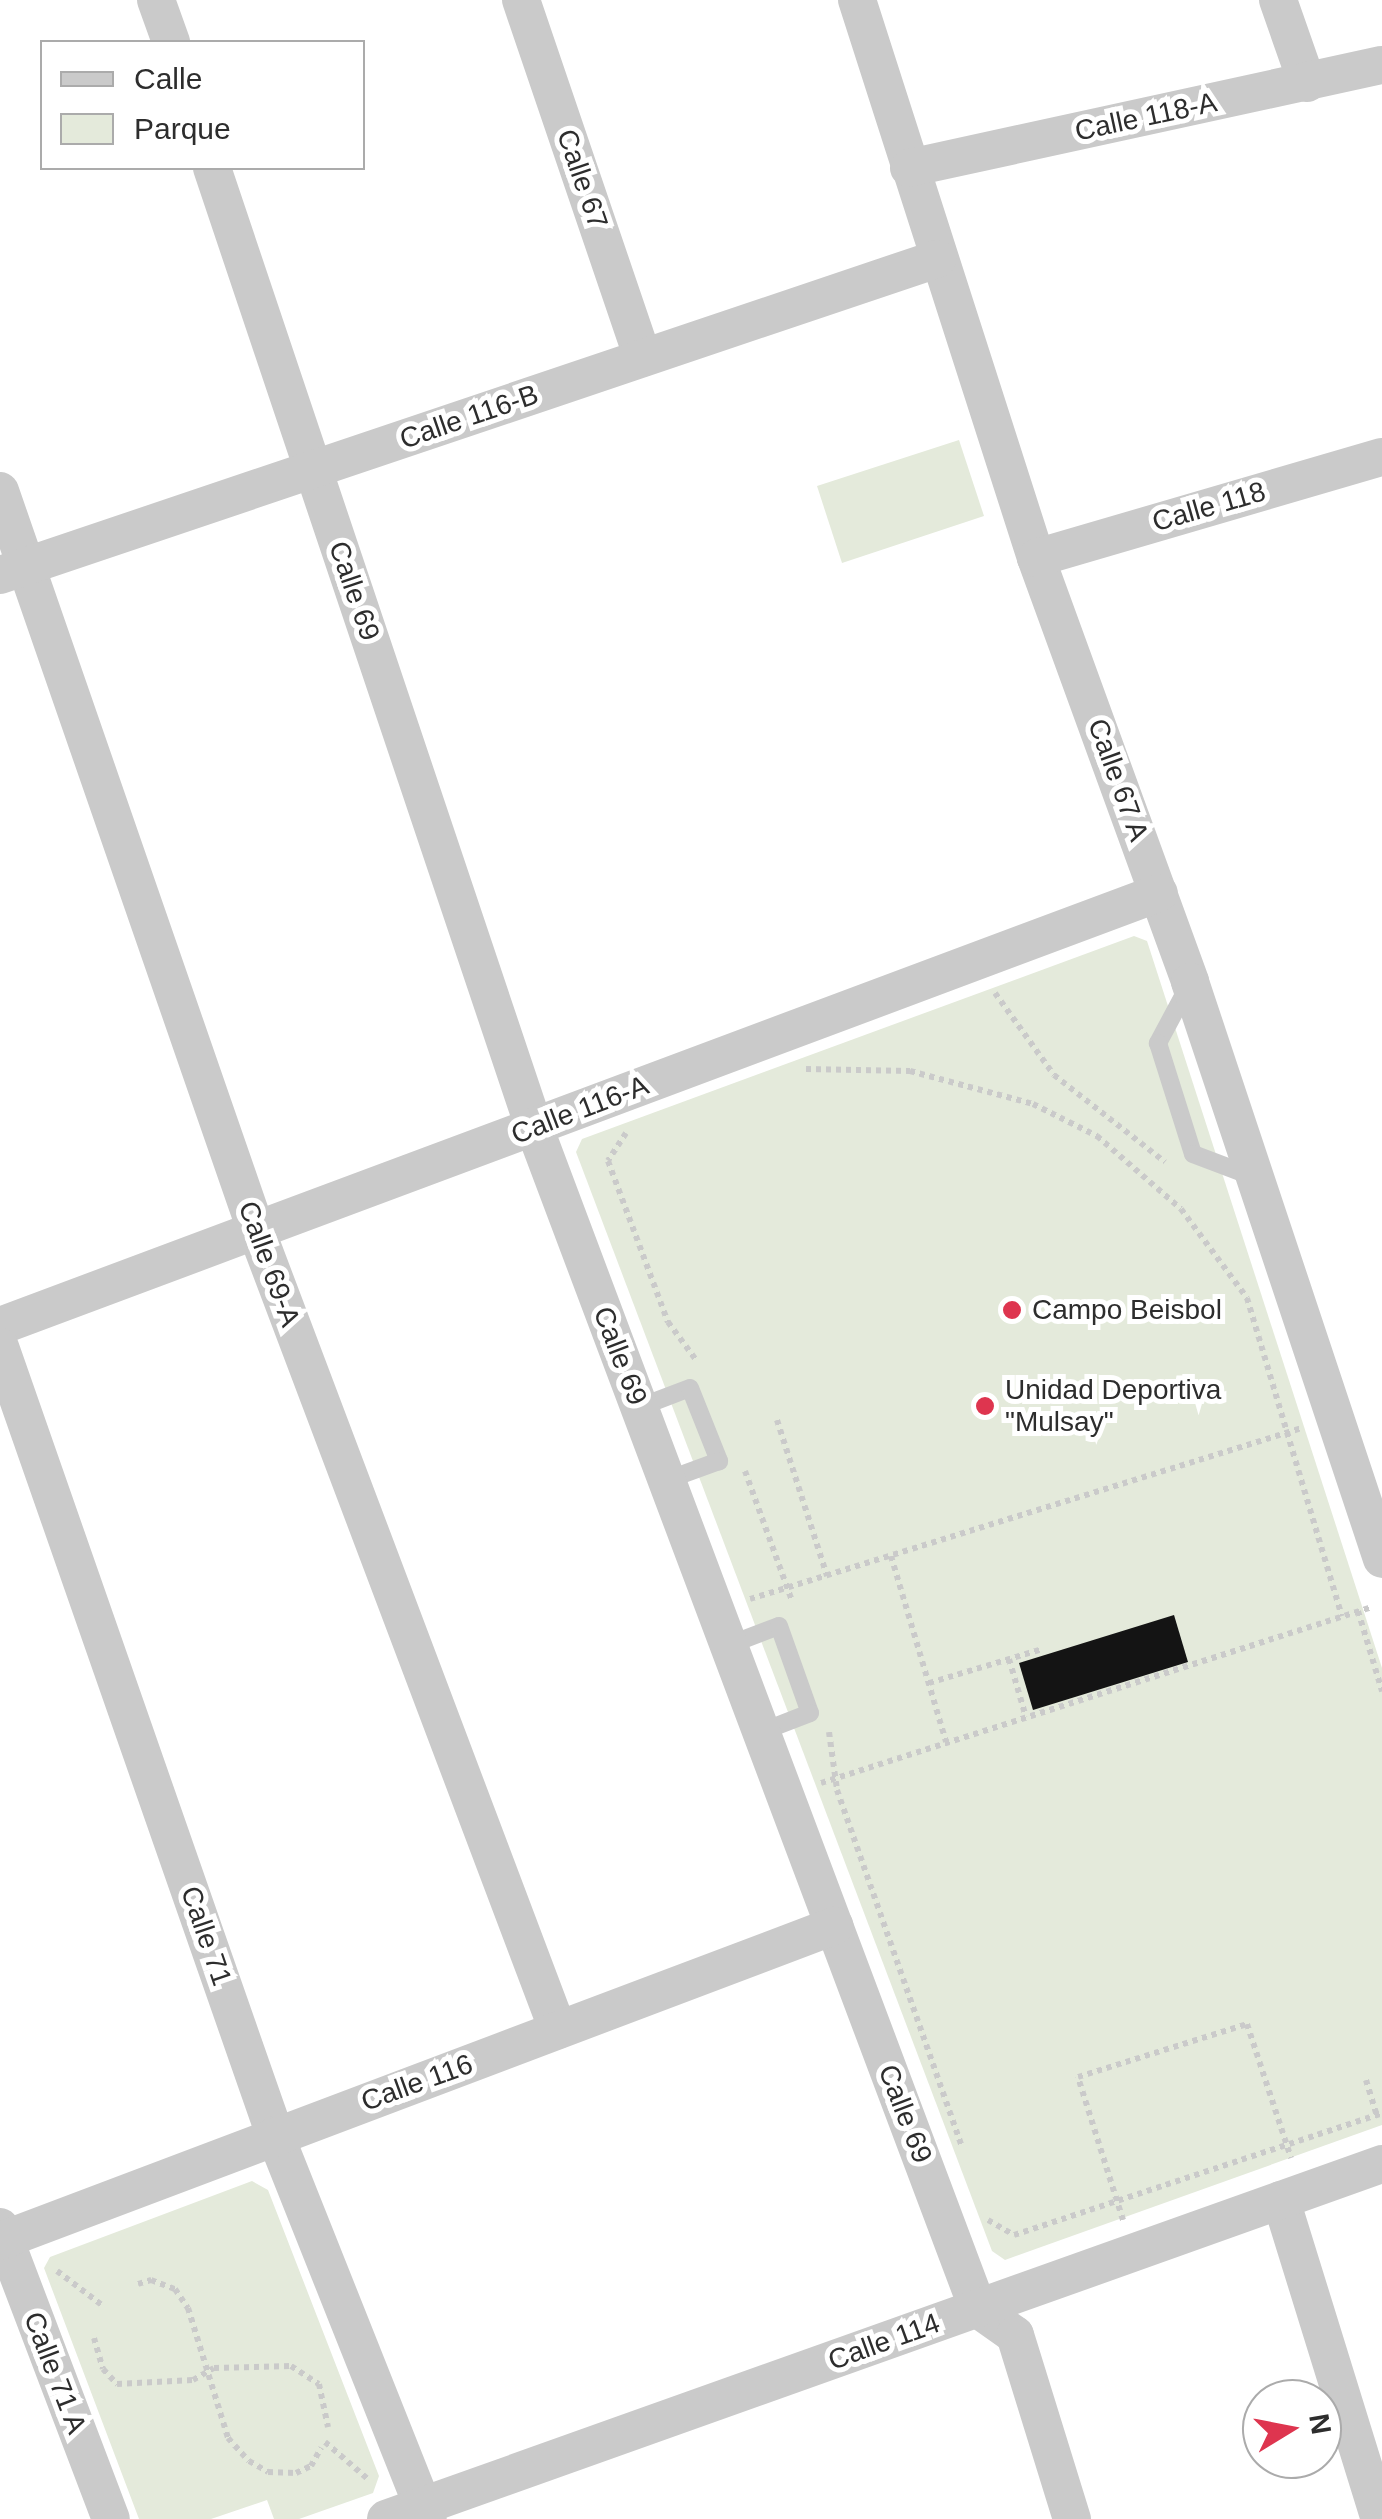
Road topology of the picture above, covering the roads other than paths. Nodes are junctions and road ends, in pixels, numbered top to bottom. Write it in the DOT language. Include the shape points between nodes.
graph roads {
  1 [pos="156,0"];
  2 [pos="521,0"];
  3 [pos="857,0"];
  4 [pos="1278,0"];
  5 [pos="170,40"];
  6 [pos="1382,65"];
  7 [pos="1307,83"];
  8 [pos="909,168"];
  9 [pos="213,170"];
  10 [pos="938,260"];
  11 [pos="643,358"];
  12 [pos="1382,457"];
  13 [pos="314,470"];
  14 [pos="0,492"];
  15 [pos="1036,558"];
  16 [pos="13,571"];
  17 [pos="1159,893"];
  18 [pos="1190,982"];
  19 [pos="534,1127"];
  20 [pos="1258,1178"];
  21 [pos="256,1230"];
  22 [pos="0,1326"];
  23 [pos="0,1347"];
  24 [pos="640,1407"];
  25 [pos="1368,1466"];
  26 [pos="667,1480"];
  27 [pos="1382,1559"];
  28 [pos="728,1645"];
  29 [pos="761,1732"];
  30 [pos="834,1926"];
  31 [pos="558,2030"];
  32 [pos="276,2135"];
  33 [pos="1382,2164"];
  34 [pos="1287,2182"];
  35 [pos="1,2236"];
  36 [pos="978,2309"];
  37 [pos="382,2504"];
  38 [pos="425,2512"];
  39 [pos="111,2519"];
  40 [pos="1072,2519"];
  41 [pos="1380,2519"];
  1 -- 5 [label="street"];
  2 -- 11 [label="street, Calle 67"];
  3 -- 8 [label="street, Calle 67 A"];
  4 -- 7 [label="street"];
  6 -- 7 [label="street, Calle 118-A"];
  7 -- 8 [label="street, Calle 118-A"];
  8 -- 10 [label="street, Calle 67 A"];
  9 -- 13 [label="street, Calle 69"];
  10 -- 11 [label="street, Calle 116-B"];
  10 -- 15 [label="street, Calle 67 A"];
  11 -- 13 [label="street, Calle 116-B"];
  12 -- 15 [label="street, Calle 118"];
  13 -- 16 [label="street, Calle 116-B"];
  13 -- 19 [label="street, Calle 69"];
  14 -- 16 [label="street, Calle 69-A"];
  15 -- 17 [label="street, Calle 67 A"];
  16 -- 21 [label="street, Calle 69-A"];
  17 -- 18 [label="street, Calle 67 A"];
  17 -- 19 [label="street, Calle 116-A"];
  18 -- 20 [label="street, Calle 67 A"];
  18 -- 20 [label="lane" via="1158,1043 1193,1154"];
  19 -- 21 [label="street, Calle 116-A"];
  19 -- 24 [label="street, Calle 69"];
  20 -- 25 [label="street, Calle 67 A"];
  21 -- 22 [label="street, Calle 116-A"];
  21 -- 31 [label="street, Calle 69-A"];
  23 -- 32 [label="street, Calle 71"];
  24 -- 26 [label="street, Calle 69"];
  24 -- 26 [label="lane" via="690,1388 718,1461"];
  25 -- 27 [label="street, Calle 67 A"];
  26 -- 28 [label="street, Calle 69"];
  28 -- 29 [label="street, Calle 69"];
  28 -- 29 [label="lane" via="779,1626 810,1713"];
  29 -- 30 [label="street, Calle 69"];
  30 -- 31 [label="street, Calle 116"];
  30 -- 36 [label="street, Calle 69"];
  31 -- 32 [label="street, Calle 116"];
  32 -- 35 [label="street, Calle 116"];
  32 -- 38 [label="street, Calle 71"];
  33 -- 34 [label="street, Calle 114"];
  34 -- 36 [label="street, Calle 114"];
  34 -- 41 [label="street"];
  35 -- 39 [label="street, Calle 71 A"];
  36 -- 38 [label="street, Calle 114"];
  36 -- 40 [label="street" via="1015,2335"];
  37 -- 38 [label="street, Calle 114"];
}
